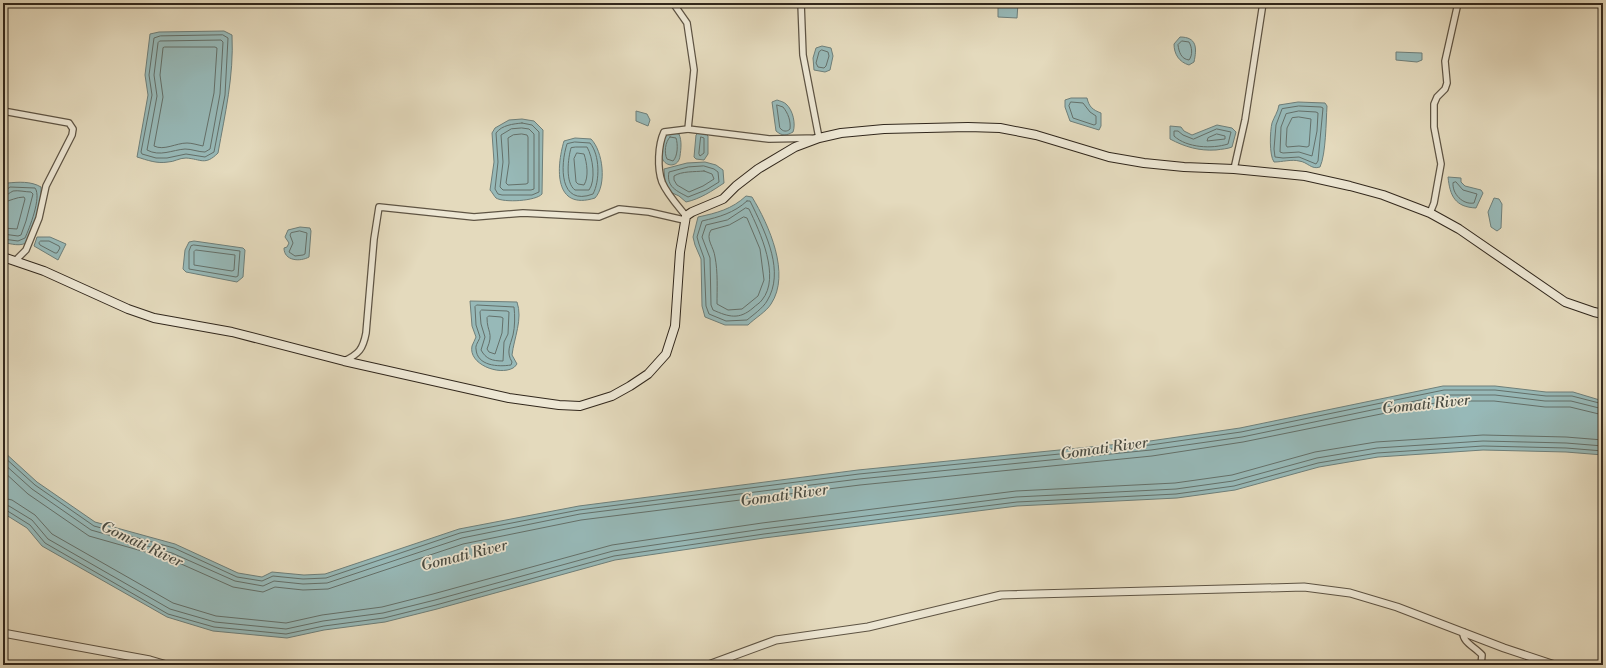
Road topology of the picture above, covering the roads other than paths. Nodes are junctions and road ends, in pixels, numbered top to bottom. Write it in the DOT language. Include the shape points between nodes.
graph roads {
  1 [pos="673,3"];
  2 [pos="801,3"];
  3 [pos="1263,3"];
  4 [pos="1458,3"];
  5 [pos="3,112"];
  6 [pos="688,129"];
  7 [pos="819,138"];
  8 [pos="1234,169"];
  9 [pos="1430,213"];
  10 [pos="685,218"];
  11 [pos="3,257"];
  12 [pos="15,261"];
  13 [pos="1603,314"];
  14 [pos="344,361"];
  15 [pos="1463,632"];
  16 [pos="3,633"];
  17 [pos="732,656"];
  18 [pos="167,665"];
  19 [pos="708,665"];
  20 [pos="726,665"];
  21 [pos="1481,665"];
  22 [pos="1555,665"];
  1 -- 6 [label="street" via="687,23 694,70"];
  2 -- 7 [label="street" via="803,55"];
  3 -- 8 [label="street" via="1245,120"];
  4 -- 9 [label="street" via="1445,61 1447,83 1434,104 1434,127 1441,164"];
  5 -- 12 [label="street" via="69,123 73,129 46,186 40,218 26,250"];
  6 -- 7 [label="street" via="769,139"];
  6 -- 10 [label="street" via="664,132 660,144 662,182"];
  7 -- 8 [label="main road" via="884,129 1000,128 1036,135 1109,157 1184,167"];
  7 -- 10 [label="main road" via="795,147 758,169 723,199 692,212"];
  8 -- 9 [label="main road" via="1305,176 1350,186 1389,197"];
  9 -- 13 [label="main road" via="1565,302"];
  10 -- 14 [label="street" via="618,209 599,217 523,213 474,217 379,207 364,346"];
  10 -- 14 [label="main road" via="675,326 666,354 648,374 612,396 580,406 559,405 509,398"];
  11 -- 12 [label="main road"];
  12 -- 14 [label="main road" via="154,318 232,332"];
  15 -- 17 [label="street" via="1397,607 1350,593 1304,587 1001,594 868,627 776,640"];
  15 -- 21 [label="street" via="1464,640 1482,654"];
  15 -- 22 [label="street"];
  16 -- 18 [label="street"];
  17 -- 19 [label="street"];
  17 -- 20 [label="street"];
}
